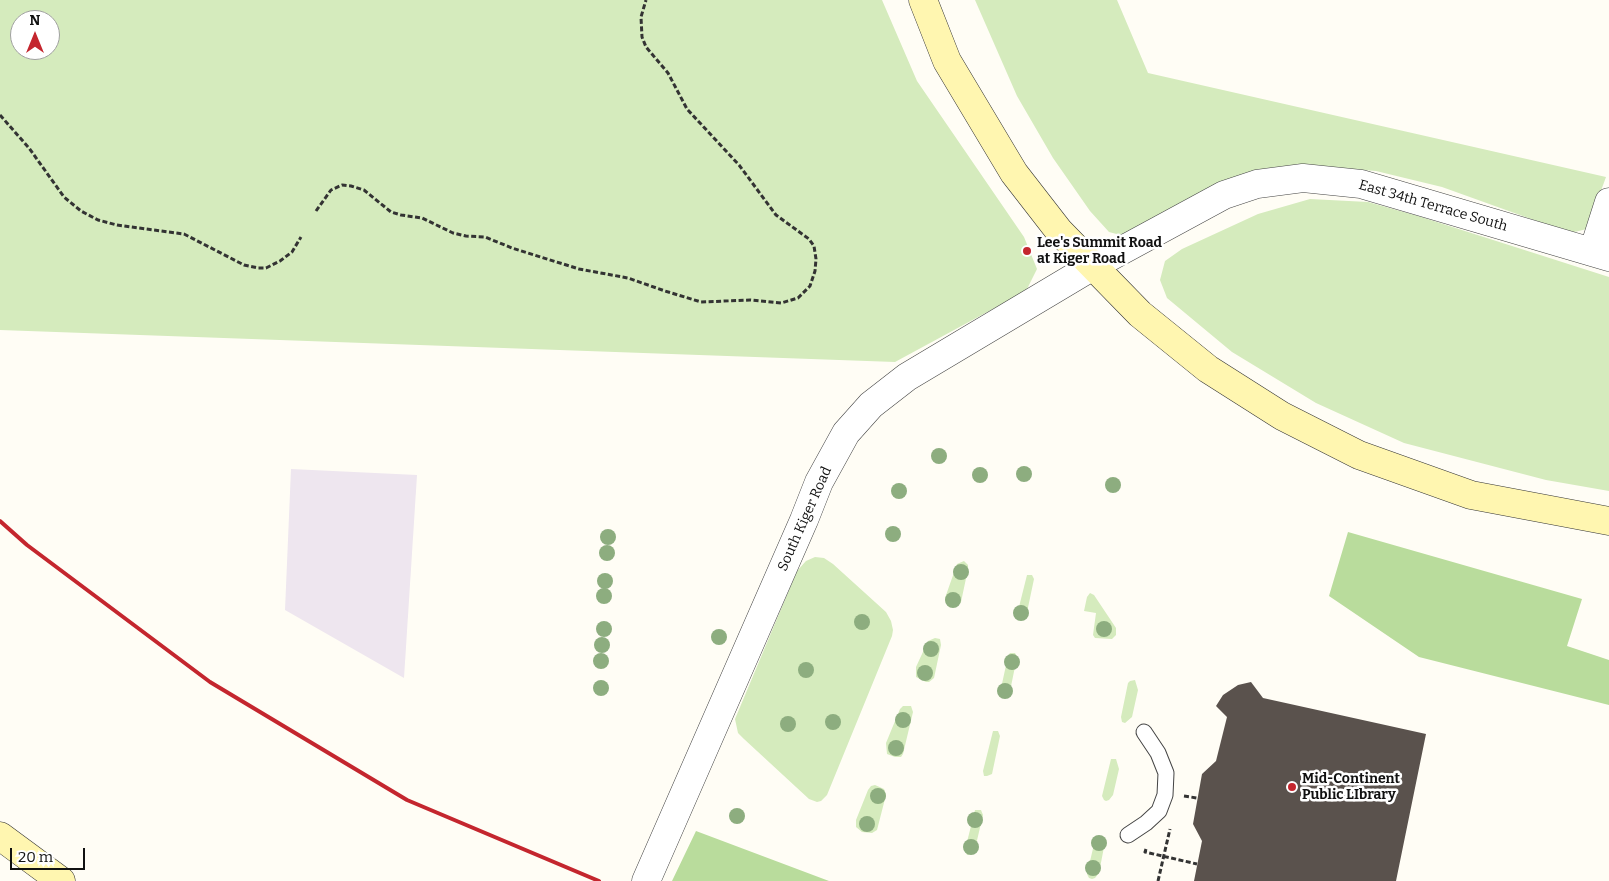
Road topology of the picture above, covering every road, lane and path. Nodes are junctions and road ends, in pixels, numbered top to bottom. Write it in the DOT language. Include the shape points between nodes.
graph roads {
  1 [pos="646,0"];
  2 [pos="922,0"];
  3 [pos="0,114"];
  4 [pos="1609,202"];
  5 [pos="316,211"];
  6 [pos="301,237"];
  7 [pos="1601,255"];
  8 [pos="1093,266"];
  9 [pos="1609,521"];
  10 [pos="1144,732"];
  11 [pos="1183,796"];
  12 [pos="1197,798"];
  13 [pos="1165,829"];
  14 [pos="1128,834"];
  15 [pos="0,836"];
  16 [pos="1146,846"];
  17 [pos="1164,856"];
  18 [pos="1197,864"];
  19 [pos="61,881"];
  20 [pos="646,881"];
  21 [pos="1158,881"];
  1 -- 5 [label="path" via="641,17 642,37 668,73 687,109 740,165 776,215 810,239 814,246 813,278 798,298 781,303 750,300 701,302 628,278 579,269 485,237 453,233 422,218 391,212 364,190 351,186 342,185 330,190"];
  2 -- 8 [label="main road" via="947,61 1014,173 1059,231"];
  3 -- 6 [label="path" via="64,197 98,220 184,234 244,265 258,268 266,268 286,257"];
  4 -- 7 [label="street"];
  7 -- 8 [label="street, East 34th Terrace South" via="1361,184 1303,178 1257,184 1224,194"];
  8 -- 9 [label="main road" via="1140,314 1208,369 1282,416 1351,450 1471,495"];
  8 -- 20 [label="street, South Kiger Road" via="907,377 871,405 846,433 819,482"];
  10 -- 14 [label="lane" via="1166,773 1165,796 1159,811"];
  11 -- 12 [label="path"];
  13 -- 17 [label="path" via="1170,828"];
  15 -- 19 [label="main road"];
  16 -- 17 [label="path" via="1145,852"];
  17 -- 18 [label="path"];
  17 -- 21 [label="path"];
}
